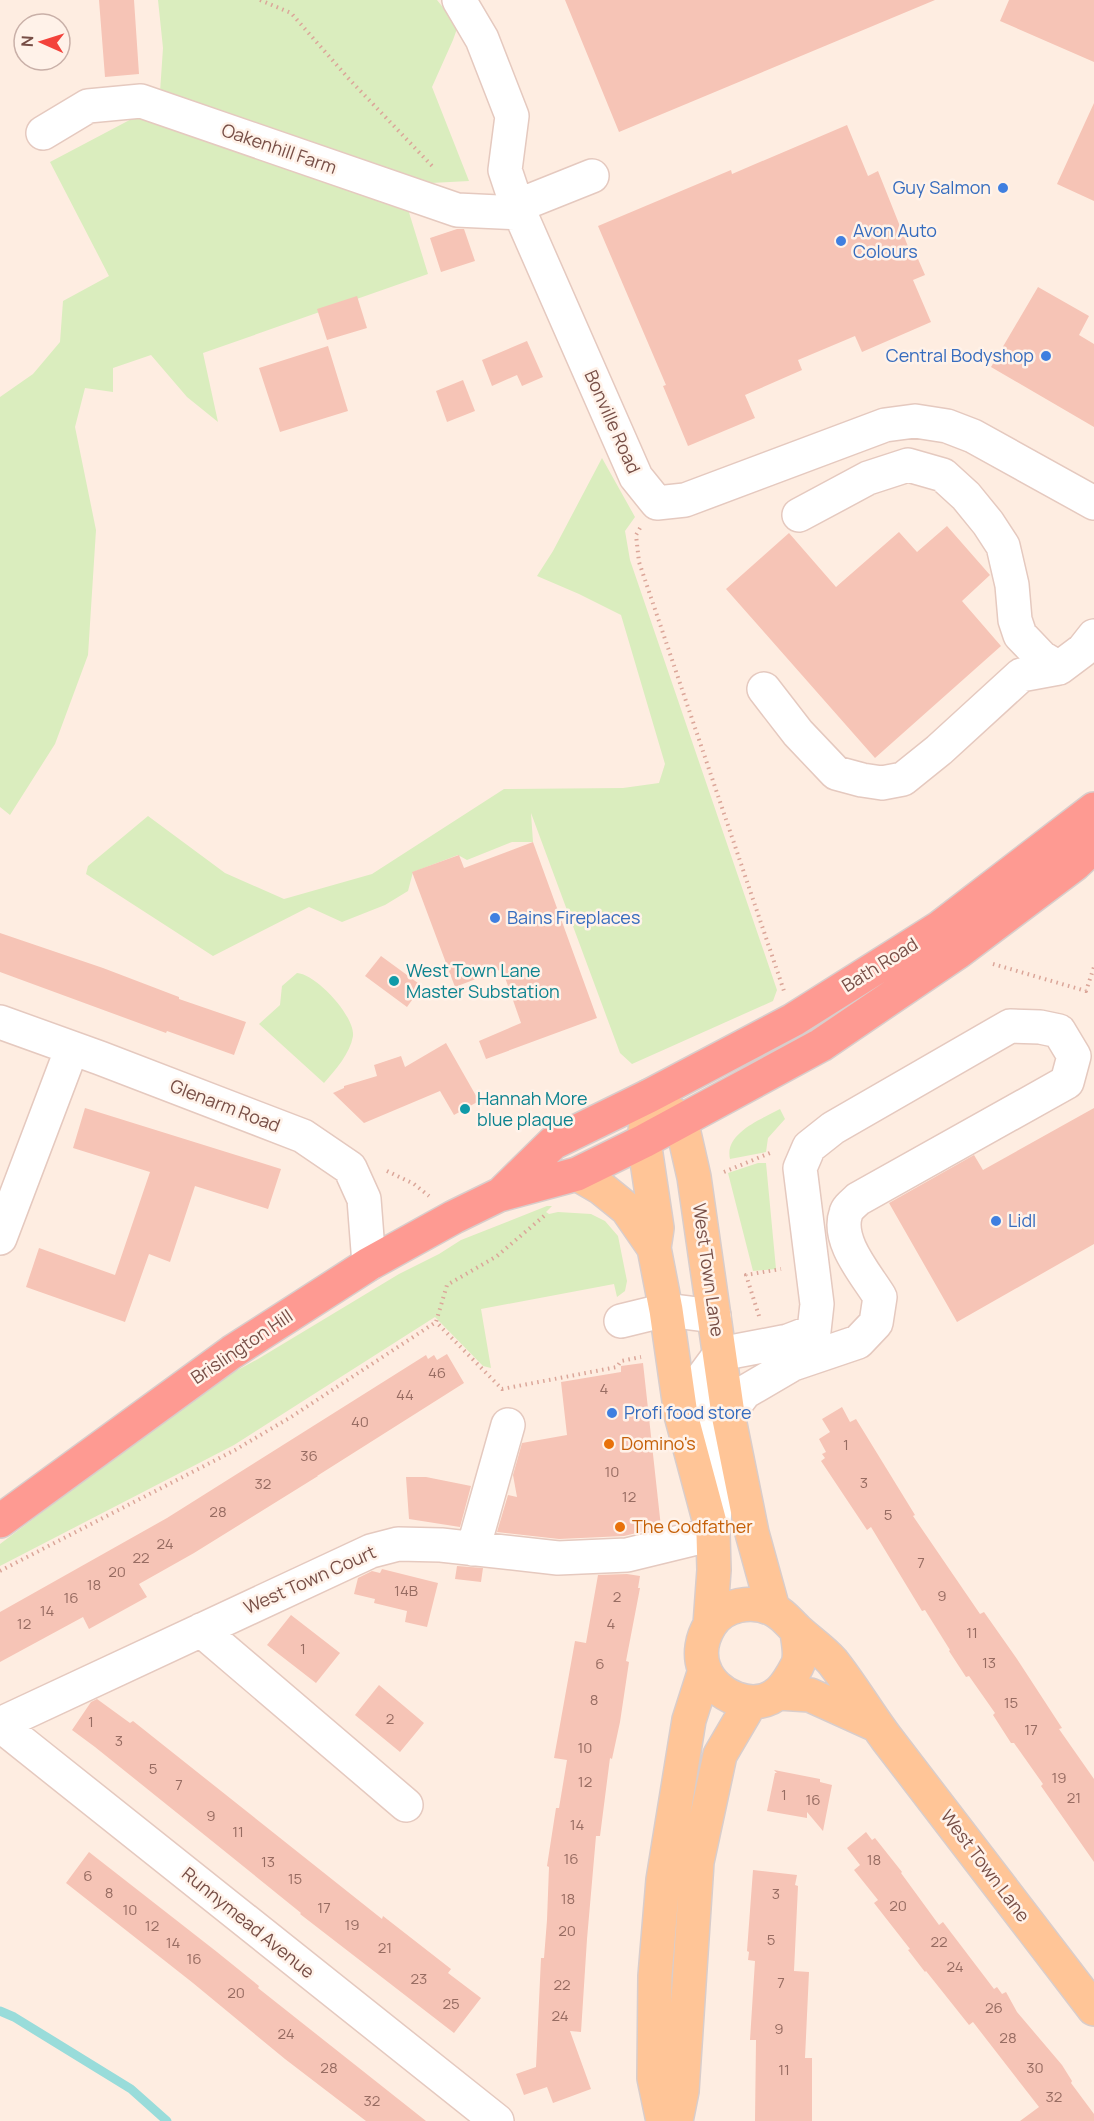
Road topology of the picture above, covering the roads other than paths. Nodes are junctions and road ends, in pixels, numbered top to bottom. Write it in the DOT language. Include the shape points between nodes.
graph roads {
  1 [pos="459,0"];
  2 [pos="43,133"];
  3 [pos="592,176"];
  4 [pos="519,209"];
  5 [pos="1094,503"];
  6 [pos="799,515"];
  7 [pos="1094,636"];
  8 [pos="1059,668"];
  9 [pos="764,689"];
  10 [pos="1094,809"];
  11 [pos="1094,846"];
  12 [pos="0,1022"];
  13 [pos="72,1048"];
  14 [pos="650,1096"];
  15 [pos="681,1120"];
  16 [pos="644,1141"];
  17 [pos="577,1174"];
  18 [pos="499,1196"];
  19 [pos="2,1229"];
  20 [pos="654,1248"];
  21 [pos="369,1264"];
  22 [pos="666,1310"];
  23 [pos="714,1316"];
  24 [pos="621,1321"];
  25 [pos="720,1354"];
  26 [pos="728,1414"];
  27 [pos="508,1425"];
  28 [pos="0,1521"];
  29 [pos="713,1534"];
  30 [pos="473,1549"];
  31 [pos="785,1620"];
  32 [pos="710,1625"];
  33 [pos="201,1630"];
  34 [pos="705,1670"];
  35 [pos="765,1697"];
  36 [pos="876,1724"];
  37 [pos="0,1725"];
  38 [pos="406,1805"];
  39 [pos="1094,2008"];
  40 [pos="497,2121"];
  41 [pos="663,2121"];
  42 [pos="676,2121"];
  1 -- 4 [label="street, Bonville Road" via="482,39 512,116 505,170"];
  2 -- 4 [label="street, Oakenhill Farm" via="88,106 141,101 457,210"];
  3 -- 4 [label="street"];
  4 -- 5 [label="street, Bonville Road" via="636,477 657,503 685,500 885,425 915,421 947,426 973,436"];
  6 -- 8 [label="street" via="868,478 908,465 943,475 966,496 1003,546 1020,635 1041,657"];
  7 -- 8 [label="street"];
  8 -- 9 [label="street" via="1021,675 903,779 882,783 836,773"];
  10 -- 14 [label="highway, Bath Road" via="939,928 794,1020"];
  11 -- 15 [label="highway, Bath Road" via="958,952 821,1045"];
  12 -- 13 [label="street, Glenarm Road"];
  13 -- 19 [label="street"];
  13 -- 21 [label="street, Glenarm Road" via="303,1136 350,1167 364,1199"];
  14 -- 15 [label="main road"];
  14 -- 16 [label="main road"];
  14 -- 18 [label="highway, Brislington Hill" via="553,1143"];
  15 -- 16 [label="highway, Bath Road"];
  15 -- 23 [label="main road, West Town Lane" via="694,1177"];
  16 -- 17 [label="highway, Brislington Hill"];
  16 -- 20 [label="main road" via="657,1228"];
  17 -- 18 [label="highway, Brislington Hill"];
  17 -- 20 [label="main road" via="627,1209"];
  18 -- 21 [label="highway, Brislington Hill"];
  20 -- 22 [label="main road"];
  21 -- 28 [label="highway, Brislington Hill" via="232,1352"];
  22 -- 23 [label="street"];
  22 -- 24 [label="street"];
  22 -- 29 [label="main road" via="681,1415"];
  23 -- 25 [label="main road, West Town Lane"];
  25 -- 26 [label="main road, West Town Lane"];
  25 -- 26 [label="street" via="788,1341 814,1331 817,1304 800,1168 809,1147 833,1128 1010,1026 1059,1031 1074,1056 1067,1082 858,1199 846,1212 844,1232 880,1297 876,1323 858,1342 794,1364 745,1392"];
  25 -- 29 [label="street" via="703,1377 718,1472"];
  26 -- 31 [label="main road, West Town Lane" via="752,1533"];
  27 -- 30 [label="street"];
  29 -- 30 [label="street, West Town Court" via="627,1555 558,1558"];
  29 -- 32 [label="main road"];
  30 -- 33 [label="street, West Town Court" via="398,1544 371,1551"];
  31 -- 32 [label="main road" via="748,1604 727,1609"];
  31 -- 35 [label="main road" via="799,1654 797,1666"];
  31 -- 36 [label="main road, West Town Lane" via="831,1660"];
  32 -- 34 [label="main road" via="701,1654"];
  33 -- 37 [label="street, West Town Court"];
  33 -- 38 [label="street"];
  34 -- 35 [label="main road" via="720,1691 732,1698"];
  34 -- 41 [label="main road" via="689,1720 663,1880 655,1976 654,2078"];
  35 -- 36 [label="main road, West Town Lane" via="810,1695"];
  35 -- 42 [label="main road" via="720,1755 697,1862 682,2091"];
  36 -- 39 [label="main road, West Town Lane"];
  37 -- 40 [label="street, Runnymead Avenue"];
}
